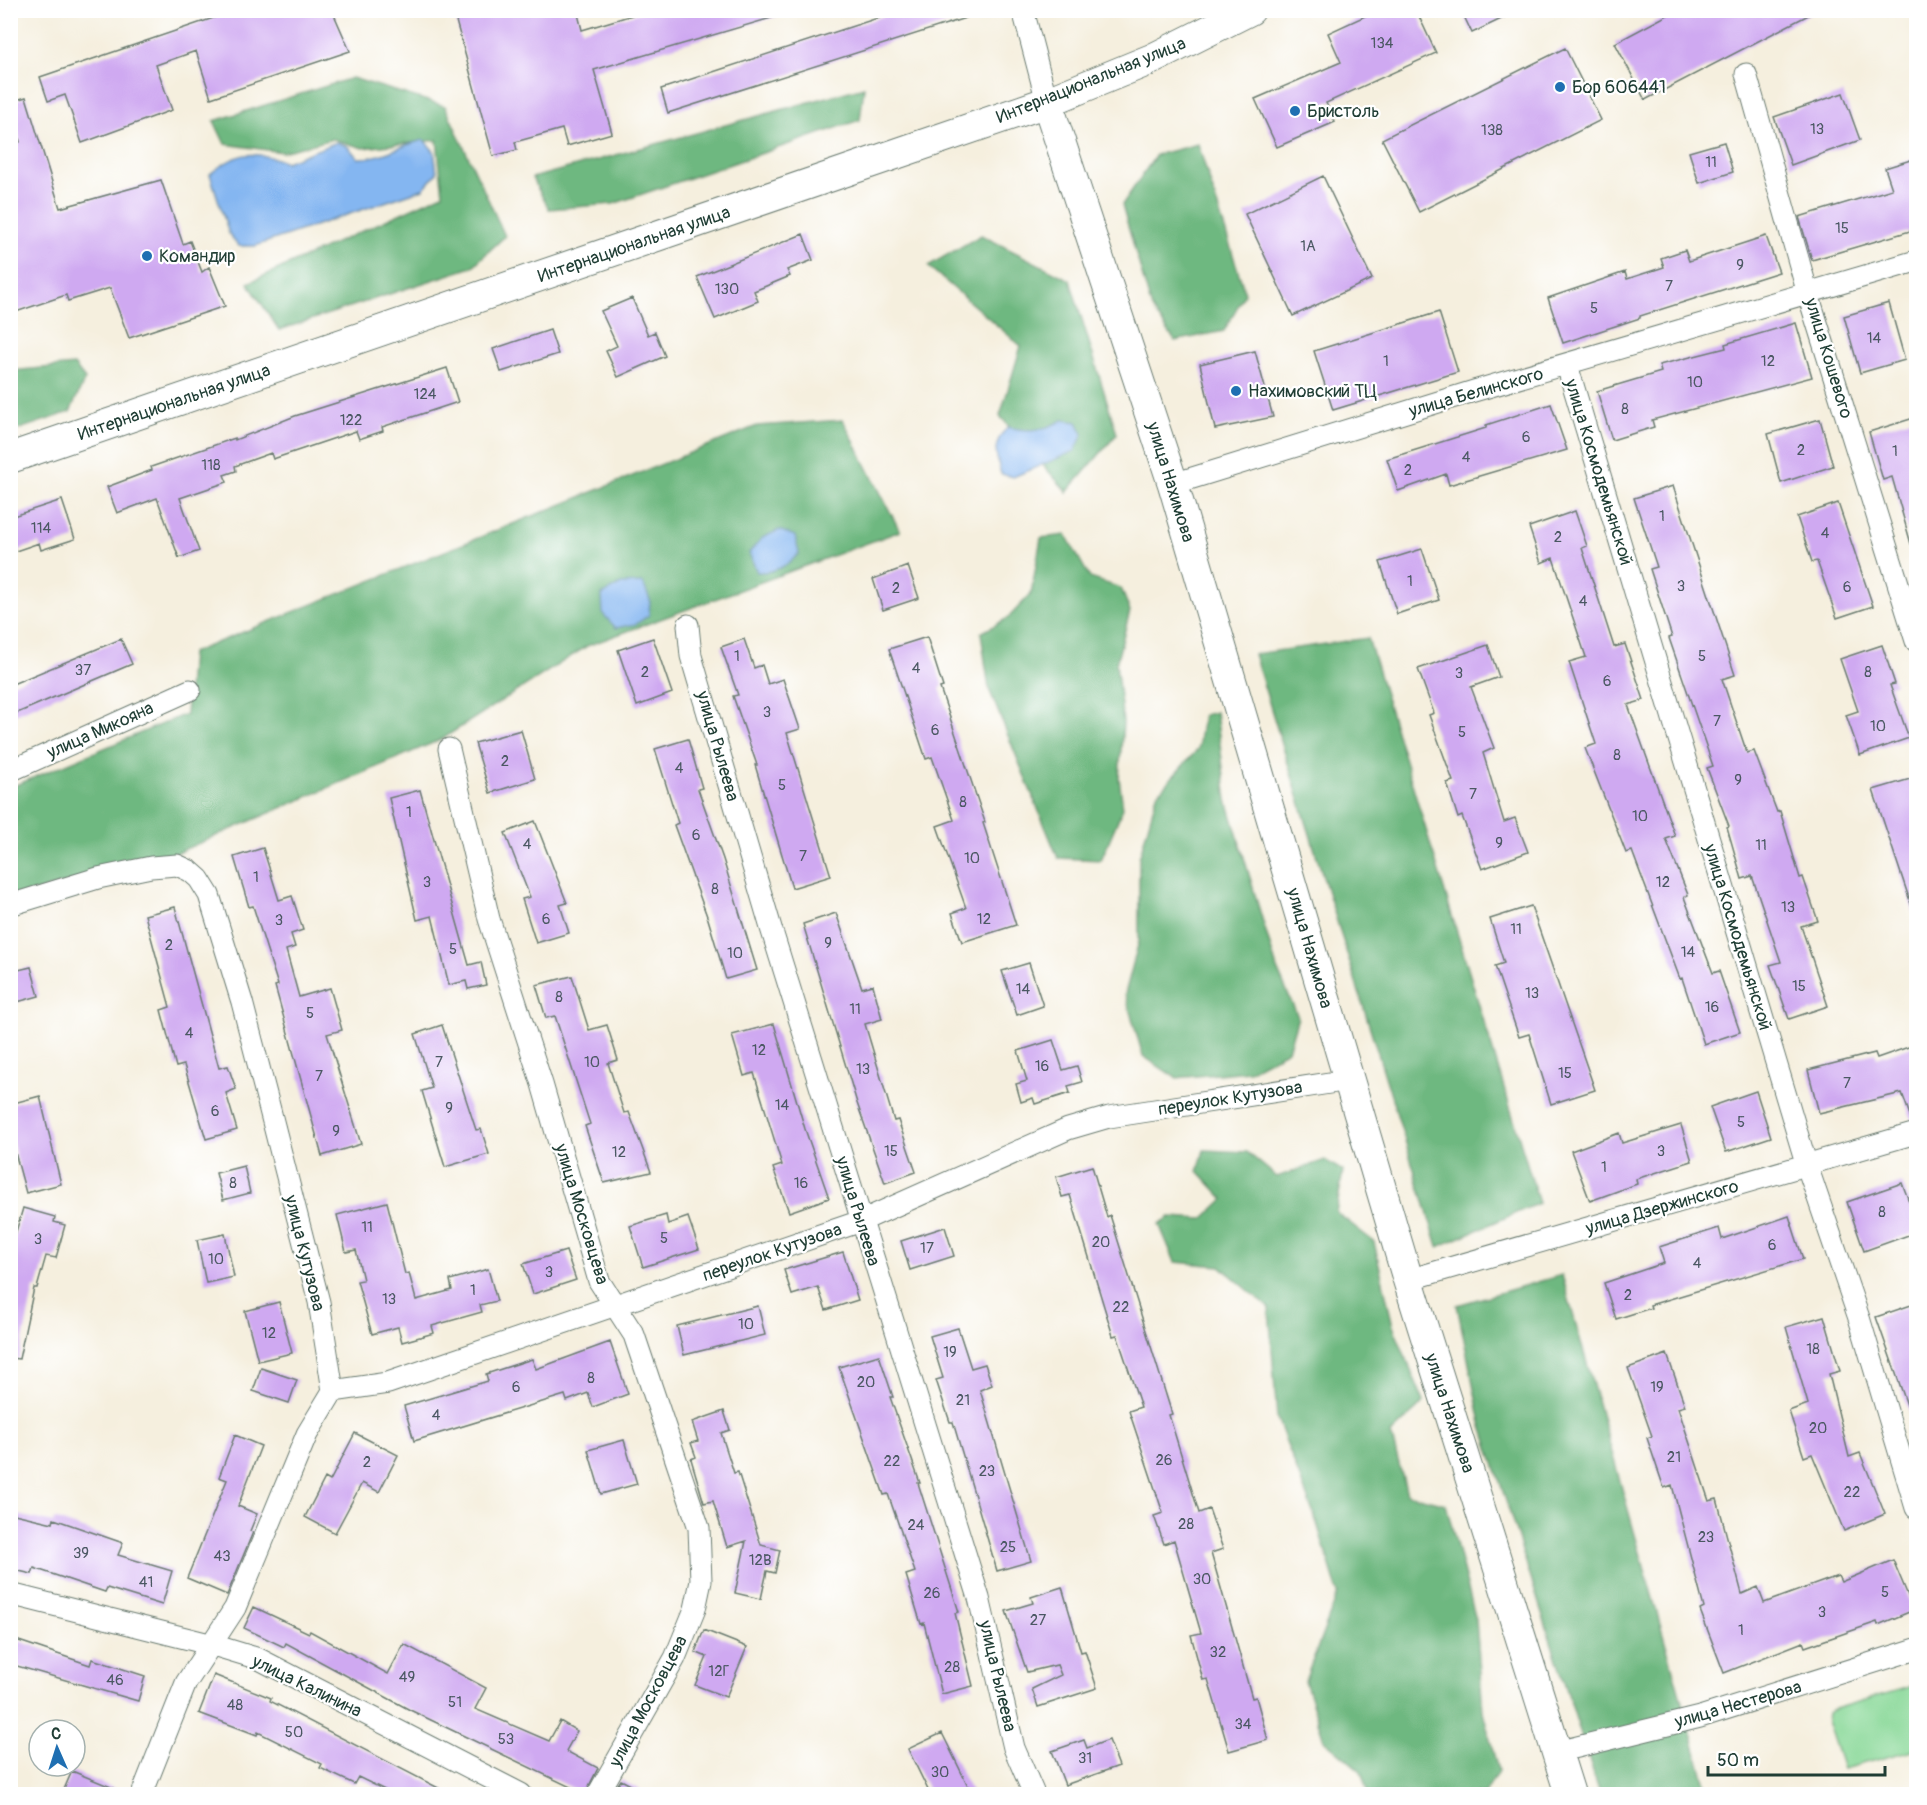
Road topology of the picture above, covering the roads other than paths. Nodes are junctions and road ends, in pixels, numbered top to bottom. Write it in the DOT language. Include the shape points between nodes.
graph roads {
  1 [pos="1023,10"];
  2 [pos="1250,10"];
  3 [pos="1746,74"];
  4 [pos="1047,102"];
  5 [pos="1917,261"];
  6 [pos="1808,294"];
  7 [pos="1567,365"];
  8 [pos="10,458"];
  9 [pos="1173,484"];
  10 [pos="688,626"];
  11 [pos="1917,641"];
  12 [pos="190,690"];
  13 [pos="449,750"];
  14 [pos="10,771"];
  15 [pos="10,905"];
  16 [pos="1349,1080"];
  17 [pos="1917,1133"];
  18 [pos="1807,1166"];
  19 [pos="861,1221"];
  20 [pos="1408,1280"];
  21 [pos="614,1307"];
  22 [pos="333,1391"];
  23 [pos="1917,1508"];
  24 [pos="10,1594"];
  25 [pos="213,1645"];
  26 [pos="1917,1649"];
  27 [pos="1557,1752"];
  28 [pos="142,1794"];
  29 [pos="521,1794"];
  30 [pos="598,1794"];
  31 [pos="1034,1794"];
  32 [pos="1570,1794"];
  1 -- 4 [label="street"];
  2 -- 4 [label="main road, Интернациональная улица" via="1152,58"];
  3 -- 6 [label="street, улица Кошевого"];
  4 -- 8 [label="main road, Интернациональная улица"];
  4 -- 9 [label="main road, улица Нахимова"];
  5 -- 6 [label="street, улица Белинского"];
  6 -- 7 [label="street, улица Белинского"];
  6 -- 11 [label="street, улица Кошевого"];
  7 -- 9 [label="street, улица Белинского"];
  7 -- 18 [label="street, улица Космодемьянской"];
  9 -- 16 [label="main road, улица Нахимова"];
  10 -- 19 [label="street, улица Рылеева" via="692,657"];
  12 -- 14 [label="street, улица Микояна"];
  13 -- 21 [label="street, улица Московцева" via="489,919 542,1083 599,1281"];
  15 -- 22 [label="street, улица Кутузова" via="98,878 151,867 177,865 199,879 212,906 268,1102 319,1302"];
  16 -- 19 [label="street, переулок Кутузова" via="1109,1117 1068,1129"];
  16 -- 20 [label="main road, улица Нахимова"];
  17 -- 18 [label="street, улица Дзержинского"];
  18 -- 20 [label="street, улица Дзержинского"];
  18 -- 23 [label="street, улица Космодемьянской"];
  19 -- 21 [label="street, переулок Кутузова"];
  19 -- 31 [label="street, улица Рылеева" via="979,1598 1014,1748"];
  20 -- 27 [label="main road, улица Нахимова"];
  21 -- 22 [label="street, переулок Кутузова" via="387,1383"];
  21 -- 30 [label="street, улица Московцева" via="634,1335 699,1528 701,1581 695,1609 675,1658"];
  22 -- 25 [label="street" via="307,1434 235,1608"];
  24 -- 25 [label="street, улица Калинина"];
  25 -- 28 [label="street" via="186,1683"];
  25 -- 29 [label="street, улица Калинина" via="259,1659"];
  26 -- 27 [label="street, улица Нестерова" via="1700,1716"];
  27 -- 32 [label="main road, улица Нахимова"];
}
